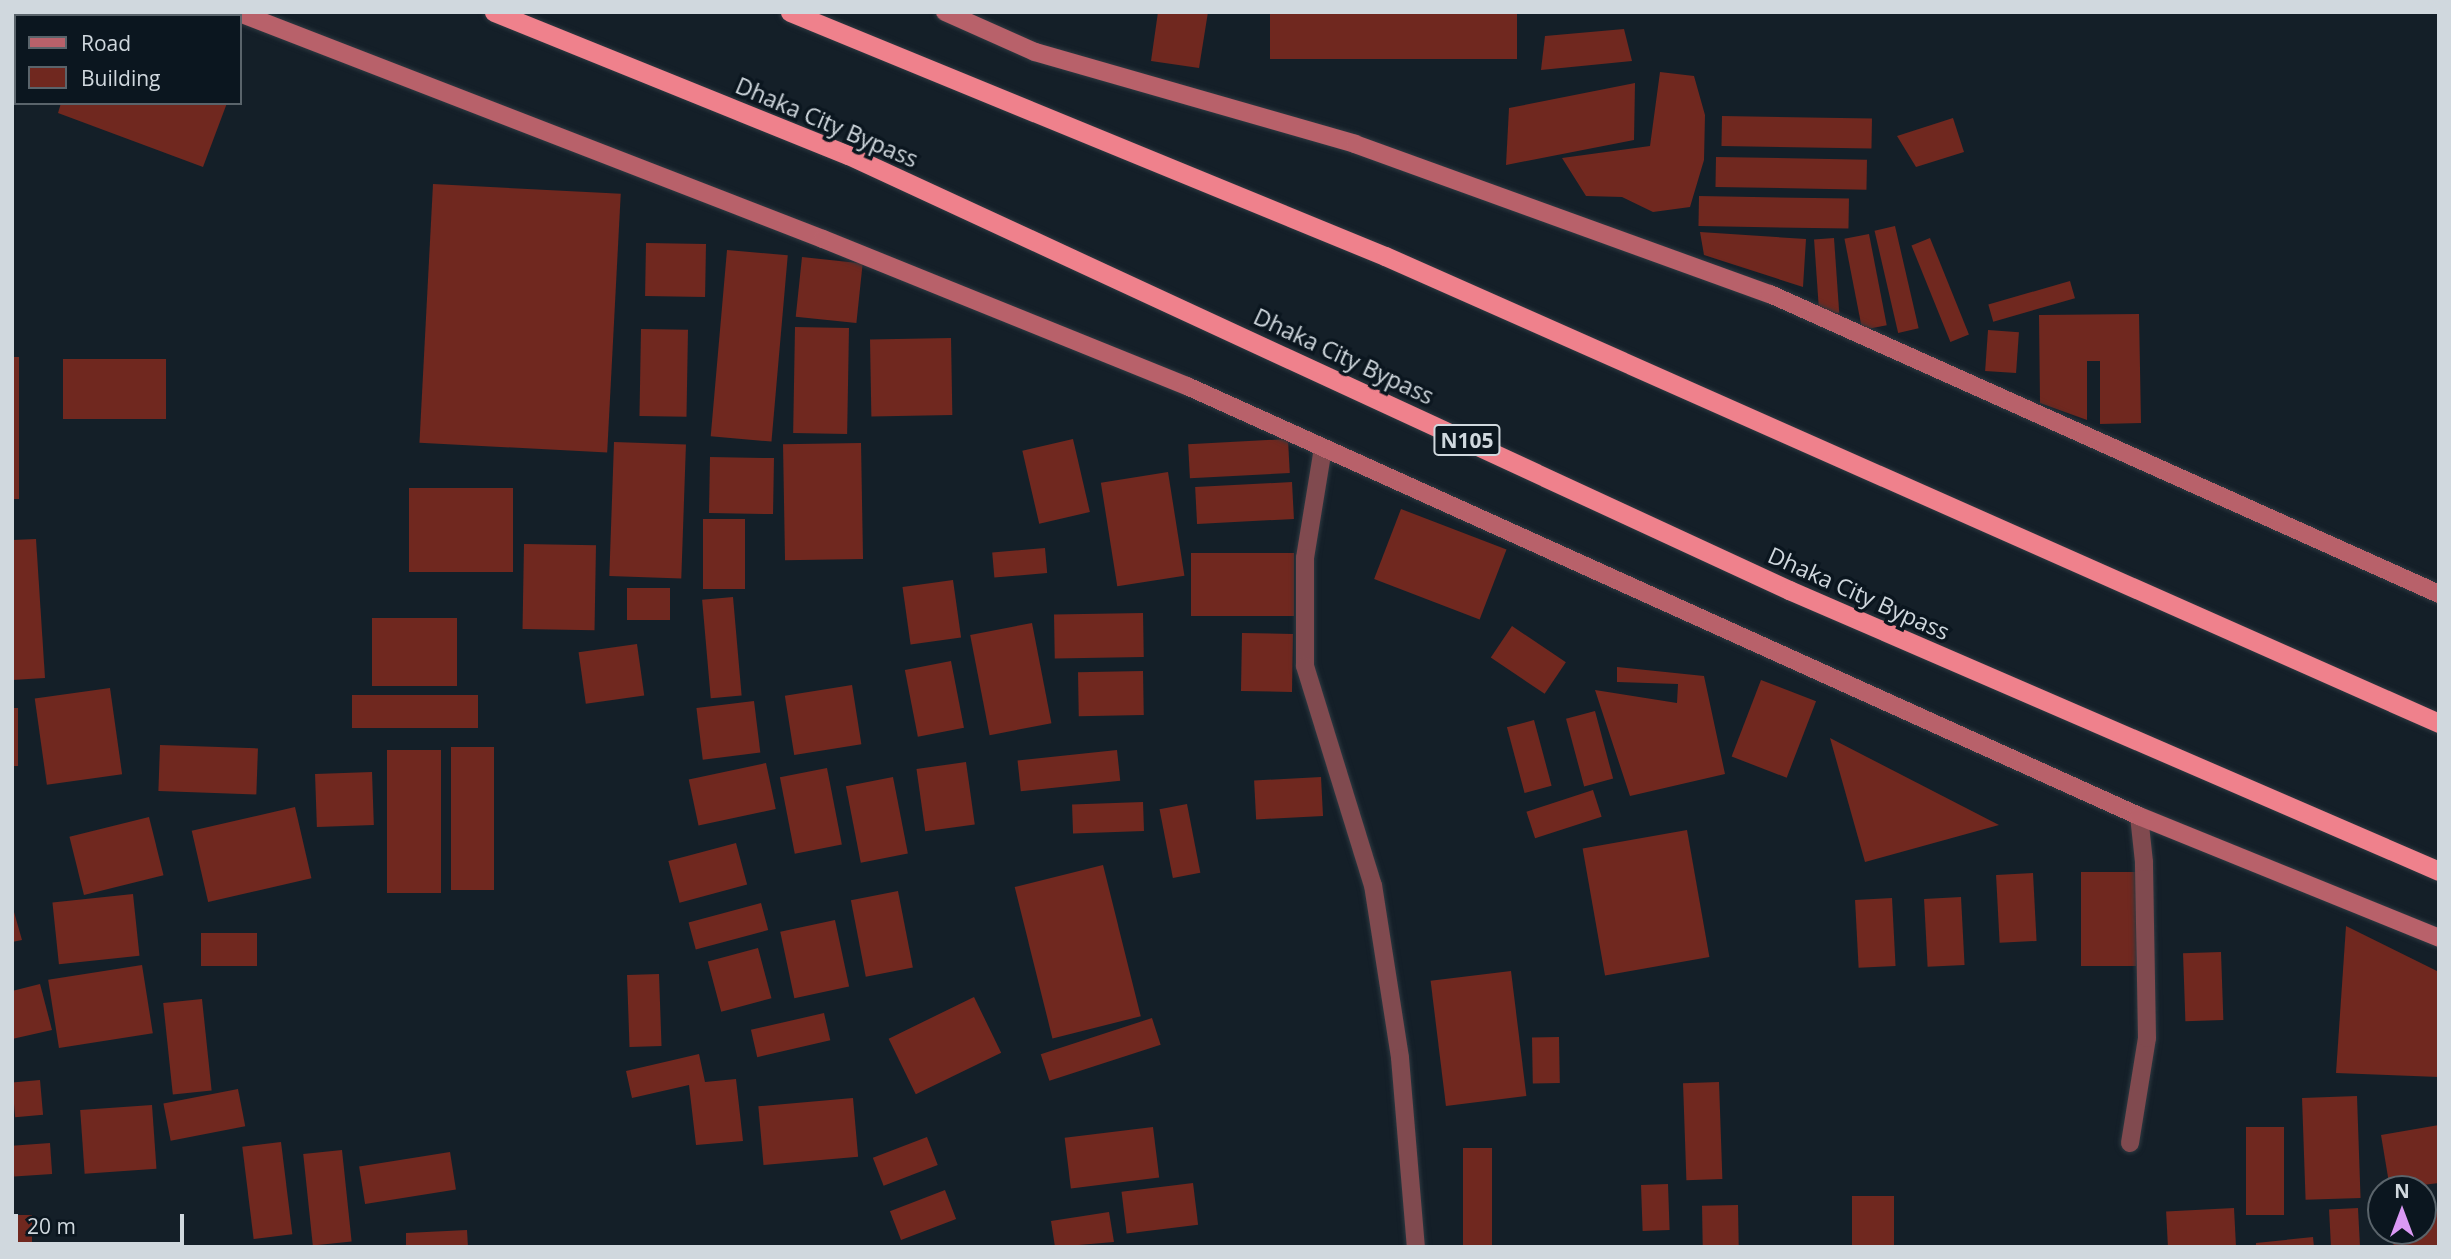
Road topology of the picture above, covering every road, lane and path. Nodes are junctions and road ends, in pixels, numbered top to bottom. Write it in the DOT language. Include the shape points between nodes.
graph roads {
  1 [pos="237,12"];
  2 [pos="494,12"];
  3 [pos="790,12"];
  4 [pos="945,12"];
  5 [pos="1323,448"];
  6 [pos="2439,594"];
  7 [pos="2439,723"];
  8 [pos="2139,816"];
  9 [pos="2439,871"];
  10 [pos="2439,938"];
  11 [pos="2130,1143"];
  12 [pos="1416,1247"];
  1 -- 5 [label="main road" via="823,239 1187,386"];
  2 -- 9 [label="highway, Dhaka City Bypass / N105" via="848,155 1789,590"];
  3 -- 7 [label="highway" via="1385,256"];
  4 -- 6 [label="main road" via="1035,51 1355,144 1770,294"];
  5 -- 8 [label="main road"];
  5 -- 12 [label="street" via="1305,558 1305,666 1373,885 1400,1058"];
  8 -- 10 [label="main road"];
  8 -- 11 [label="street" via="2147,1038"];
}
